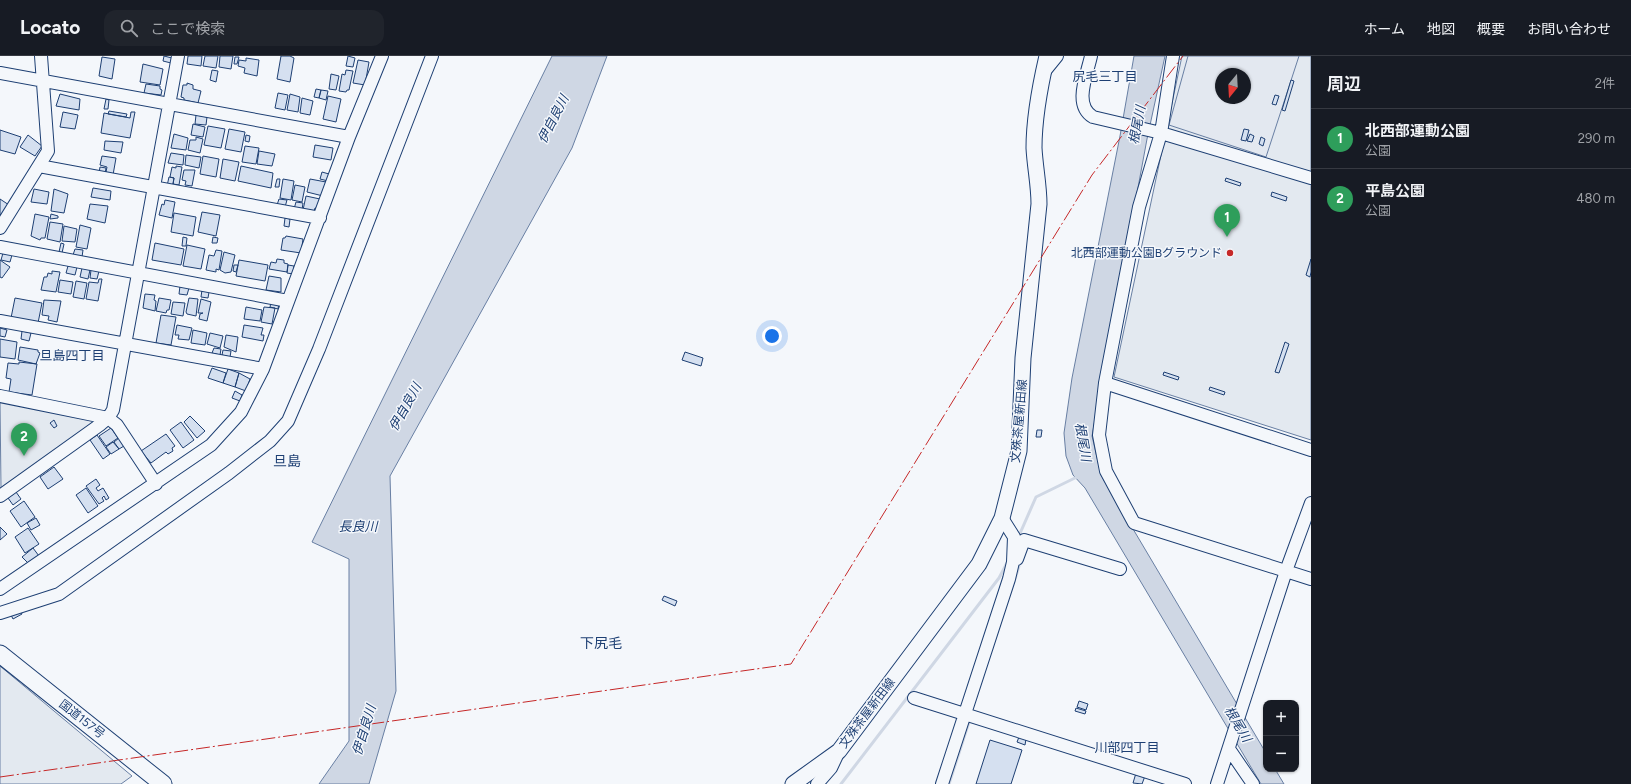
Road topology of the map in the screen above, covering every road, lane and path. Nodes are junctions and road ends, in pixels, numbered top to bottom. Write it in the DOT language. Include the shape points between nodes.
graph roads {
  1 [pos="41,56"];
  2 [pos="178,56"];
  3 [pos="381,56"];
  4 [pos="432,56"];
  5 [pos="1047,56"];
  6 [pos="1057,56"];
  7 [pos="1091,56"];
  8 [pos="1172,56"];
  9 [pos="0,73"];
  10 [pos="1043,73"];
  11 [pos="43,81"];
  12 [pos="169,104"];
  13 [pos="1161,133"];
  14 [pos="349,137"];
  15 [pos="39,166"];
  16 [pos="1311,178"];
  17 [pos="153,188"];
  18 [pos="320,218"];
  19 [pos="0,228"];
  20 [pos="0,247"];
  21 [pos="138,273"];
  22 [pos="288,301"];
  23 [pos="0,321"];
  24 [pos="126,343"];
  25 [pos="263,369"];
  26 [pos="1105,383"];
  27 [pos="0,396"];
  28 [pos="108,418"];
  29 [pos="1311,450"];
  30 [pos="156,484"];
  31 [pos="0,496"];
  32 [pos="1311,503"];
  33 [pos="1002,518"];
  34 [pos="1120,569"];
  35 [pos="1286,571"];
  36 [pos="1010,579"];
  37 [pos="1311,579"];
  38 [pos="0,589"];
  39 [pos="0,613"];
  40 [pos="0,654"];
  41 [pos="914,698"];
  42 [pos="965,714"];
  43 [pos="1230,746"];
  44 [pos="839,750"];
  45 [pos="163,784"];
  46 [pos="793,784"];
  47 [pos="817,784"];
  48 [pos="942,784"];
  49 [pos="1185,784"];
  50 [pos="1217,784"];
  51 [pos="1253,784"];
  1 -- 11 [label="street"];
  2 -- 12 [label="street"];
  3 -- 14 [label="street"];
  4 -- 39 [label="street" via="322,342 288,421 270,442 229,473 59,594"];
  5 -- 10 [label="main road, 文殊茶屋新田線"];
  6 -- 10 [label="street"];
  7 -- 13 [label="street" via="1082,96 1082,105 1086,113 1112,123"];
  8 -- 13 [label="street"];
  9 -- 11 [label="street"];
  10 -- 33 [label="main road, 文殊茶屋新田線" via="1035,126 1034,150 1039,204 1023,358 1019,450"];
  11 -- 12 [label="street"];
  11 -- 15 [label="street" via="48,151"];
  12 -- 14 [label="street"];
  12 -- 17 [label="street"];
  13 -- 16 [label="street"];
  13 -- 26 [label="street" via="1139,207"];
  14 -- 18 [label="street"];
  15 -- 17 [label="street"];
  15 -- 19 [label="street"];
  17 -- 18 [label="street"];
  17 -- 21 [label="street"];
  18 -- 22 [label="street"];
  20 -- 21 [label="street"];
  21 -- 22 [label="street"];
  21 -- 24 [label="street"];
  22 -- 25 [label="street"];
  23 -- 24 [label="street"];
  24 -- 25 [label="street"];
  24 -- 28 [label="street" via="113,410"];
  25 -- 30 [label="street" via="241,412 211,445"];
  26 -- 29 [label="street"];
  26 -- 35 [label="street" via="1099,435 1106,471 1134,523"];
  27 -- 28 [label="street"];
  28 -- 30 [label="street" via="117,425"];
  28 -- 31 [label="street"];
  30 -- 38 [label="street"];
  32 -- 35 [label="street"];
  33 -- 36 [label="street" via="1014,537"];
  33 -- 44 [label="main road, 文殊茶屋新田線" via="979,564"];
  34 -- 36 [label="street" via="1024,540"];
  35 -- 37 [label="street"];
  35 -- 43 [label="street"];
  36 -- 42 [label="street"];
  40 -- 45 [label="highway, 国道157号"];
  41 -- 42 [label="street"];
  42 -- 48 [label="street"];
  42 -- 49 [label="street"];
  43 -- 50 [label="street"];
  43 -- 51 [label="street"];
  44 -- 46 [label="main road, 文殊茶屋新田線"];
  44 -- 47 [label="street" via="831,768"];
}
